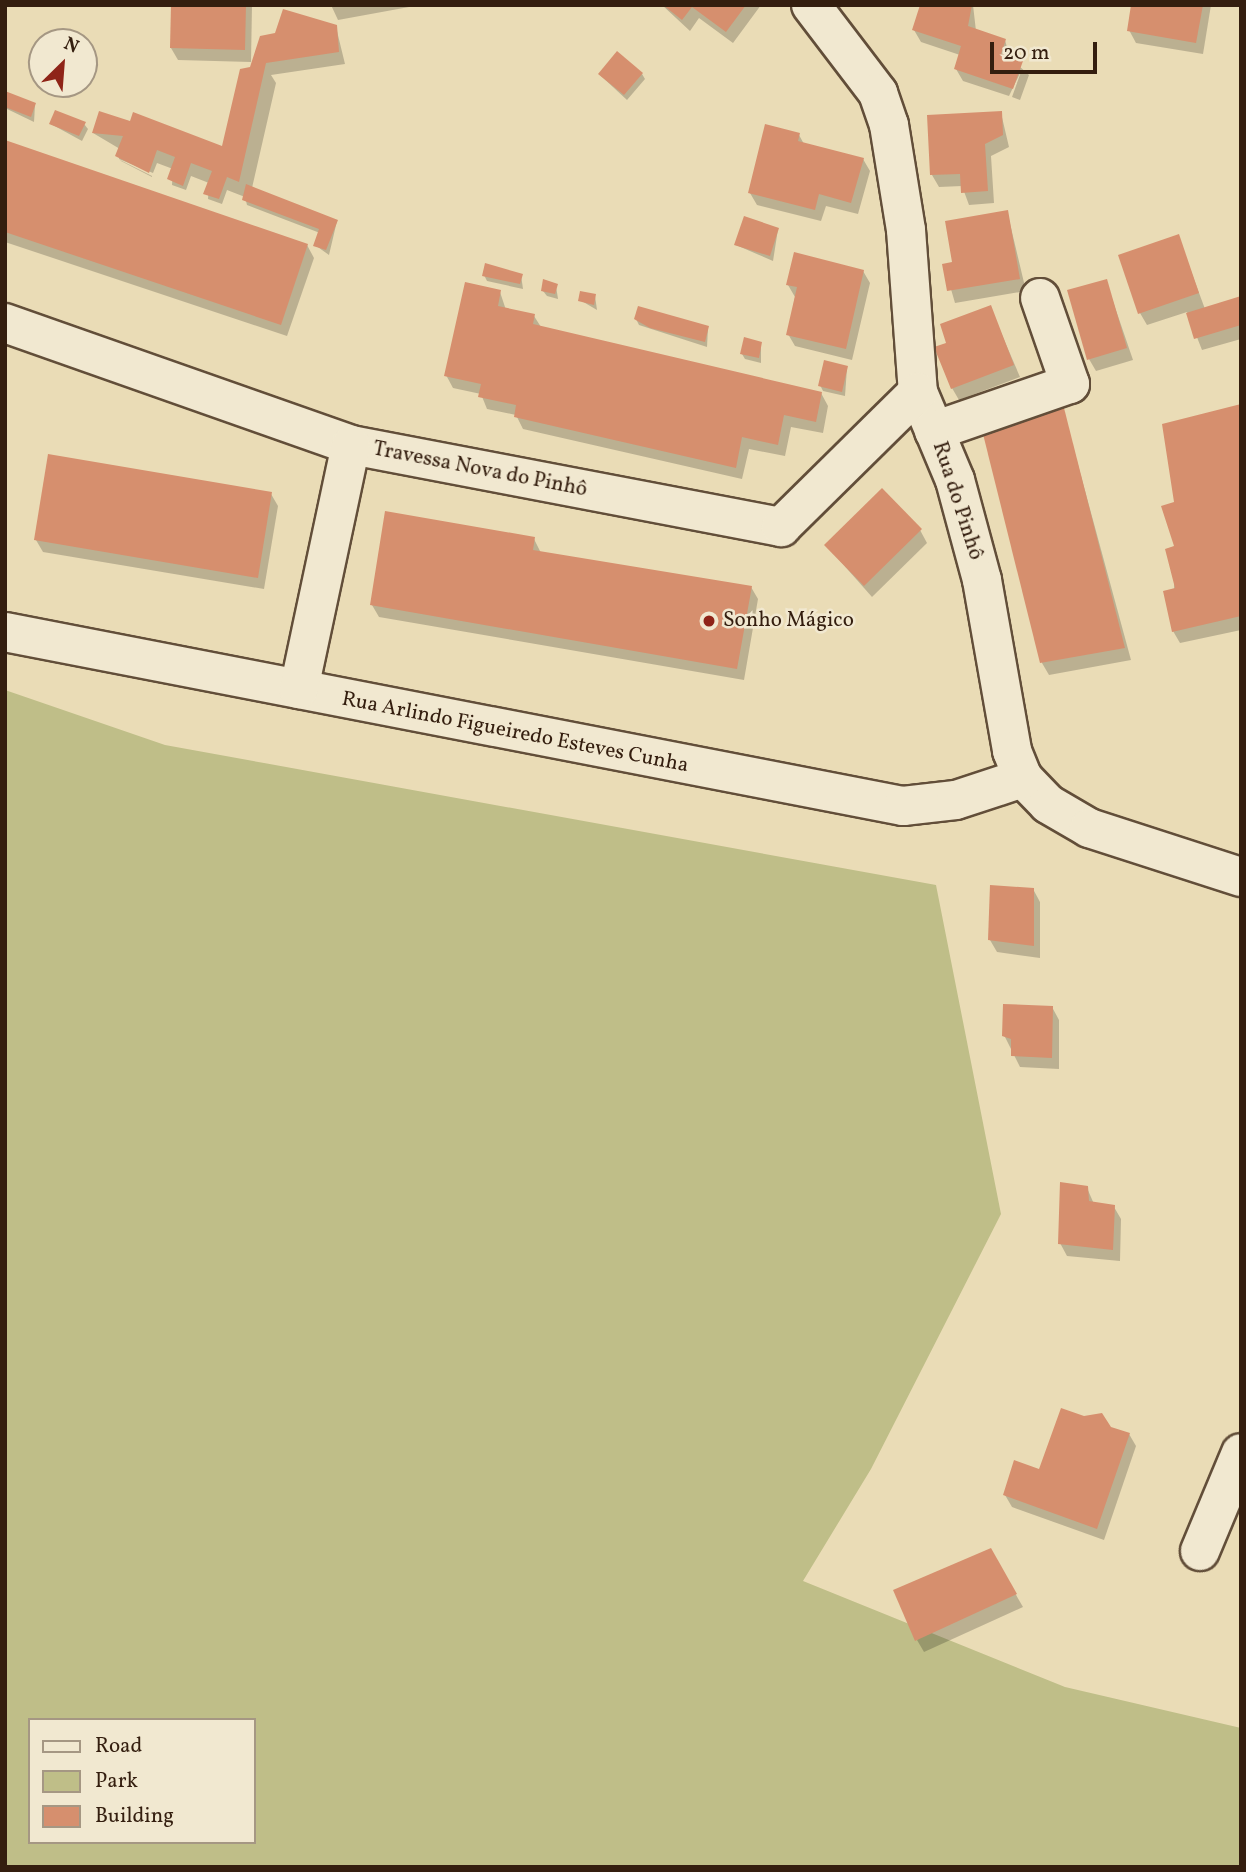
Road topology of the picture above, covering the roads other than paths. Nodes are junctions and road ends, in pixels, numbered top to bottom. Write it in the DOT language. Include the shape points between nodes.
graph roads {
  1 [pos="811,5"];
  2 [pos="1040,298"];
  3 [pos="5,323"];
  4 [pos="918,392"];
  5 [pos="934,431"];
  6 [pos="351,445"];
  7 [pos="5,632"];
  8 [pos="299,690"];
  9 [pos="1023,778"];
  10 [pos="1241,877"];
  11 [pos="1241,1453"];
  12 [pos="1200,1551"];
  1 -- 4 [label="street, Rua do Pinhô" via="878,93 889,125 906,230"];
  2 -- 5 [label="street" via="1070,384"];
  3 -- 6 [label="street, Travessa Nova do Pinhô"];
  4 -- 5 [label="street, Rua do Pinhô"];
  4 -- 6 [label="street, Travessa Nova do Pinhô" via="781,527"];
  5 -- 9 [label="street, Rua do Pinhô" via="982,580 1012,751"];
  6 -- 8 [label="street"];
  7 -- 8 [label="street, Rua Arlindo Figueiredo Esteves Cunha"];
  8 -- 9 [label="street, Rua Arlindo Figueiredo Esteves Cunha" via="903,806 956,800"];
  9 -- 10 [label="street, Rua do Pinhô" via="1048,804 1089,828"];
  11 -- 12 [label="street"];
}
